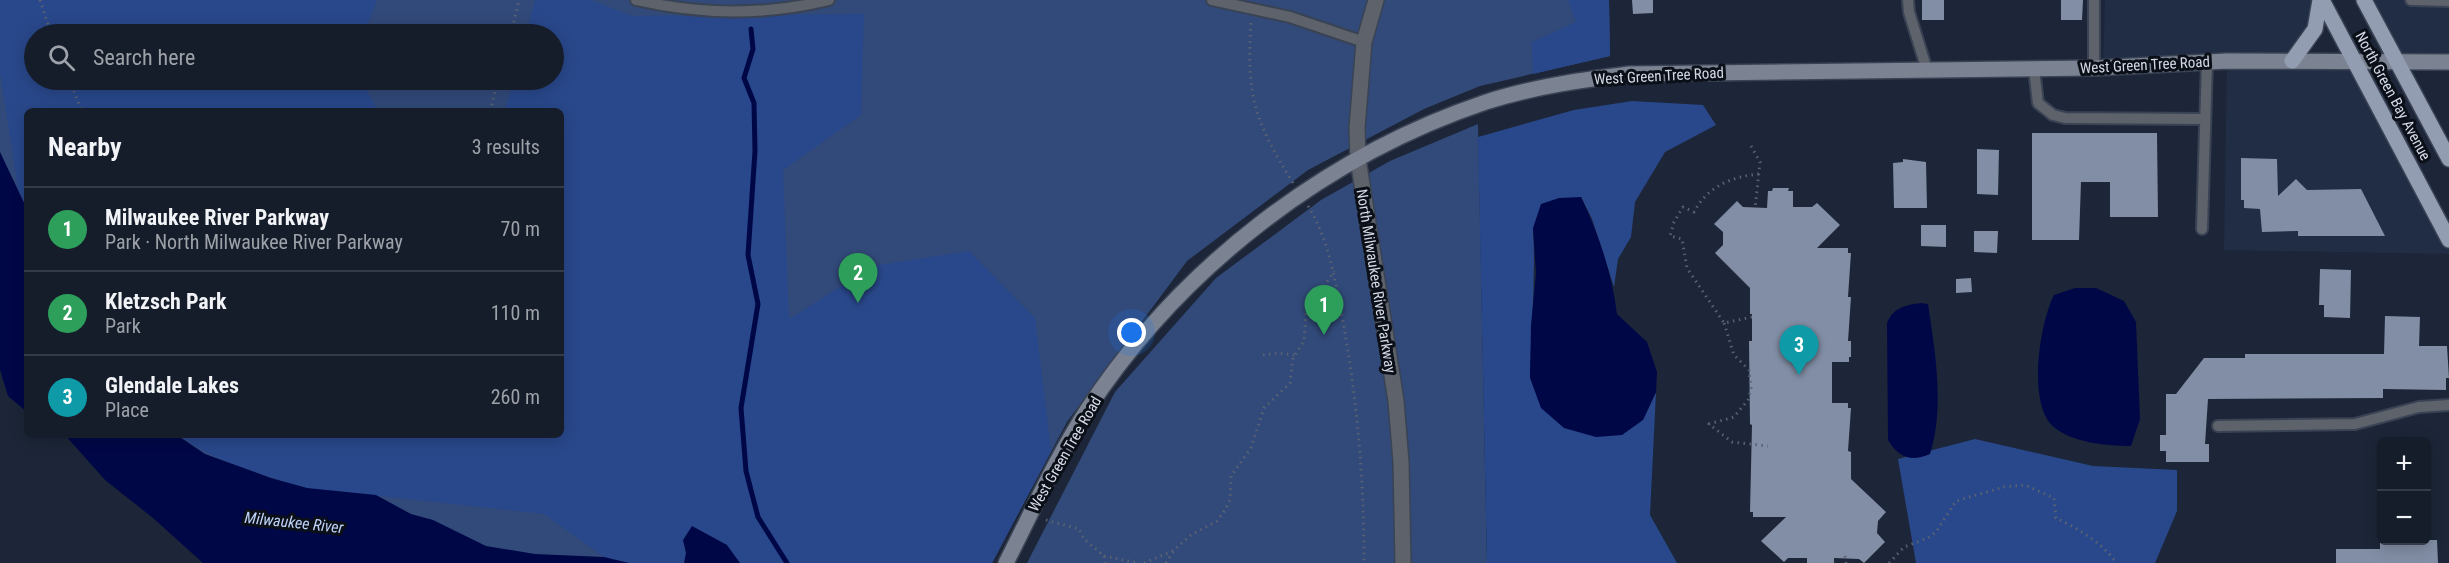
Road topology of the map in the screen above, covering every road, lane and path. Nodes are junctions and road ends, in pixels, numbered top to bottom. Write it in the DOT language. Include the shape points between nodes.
graph roads {
  1 [pos="39,0"];
  2 [pos="519,0"];
  3 [pos="636,0"];
  4 [pos="829,0"];
  5 [pos="1212,0"];
  6 [pos="1376,0"];
  7 [pos="1908,0"];
  8 [pos="2094,0"];
  9 [pos="2321,0"];
  10 [pos="2364,0"];
  11 [pos="2411,0"];
  12 [pos="2449,1"];
  13 [pos="1251,19"];
  14 [pos="47,24"];
  15 [pos="513,24"];
  16 [pos="1364,42"];
  17 [pos="2292,61"];
  18 [pos="2207,62"];
  19 [pos="2354,62"];
  20 [pos="2396,62"];
  21 [pos="2449,62"];
  22 [pos="2094,68"];
  23 [pos="2034,69"];
  24 [pos="1927,70"];
  25 [pos="73,90"];
  26 [pos="495,90"];
  27 [pos="81,108"];
  28 [pos="491,108"];
  29 [pos="2204,119"];
  30 [pos="1751,146"];
  31 [pos="1358,159"];
  32 [pos="2449,159"];
  33 [pos="1760,174"];
  34 [pos="1290,178"];
  35 [pos="1310,209"];
  36 [pos="1755,209"];
  37 [pos="2202,229"];
  38 [pos="2449,240"];
  39 [pos="1334,271"];
  40 [pos="1752,317"];
  41 [pos="1724,323"];
  42 [pos="1263,355"];
  43 [pos="1295,355"];
  44 [pos="2449,405"];
  45 [pos="2218,426"];
  46 [pos="1768,446"];
  47 [pos="1045,520"];
  48 [pos="1173,552"];
  49 [pos="1104,556"];
  50 [pos="1845,556"];
  51 [pos="1006,563"];
  52 [pos="1105,563"];
  53 [pos="1138,563"];
  54 [pos="1144,563"];
  55 [pos="1166,563"];
  56 [pos="1364,563"];
  57 [pos="1403,563"];
  58 [pos="1846,563"];
  59 [pos="1890,563"];
  60 [pos="2116,563"];
  1 -- 14 [label="path"];
  2 -- 15 [label="path"];
  3 -- 4 [label="lane" via="666,7 730,12 786,11"];
  5 -- 16 [label="lane" via="1290,17"];
  6 -- 16 [label="street, North Milwaukee River Parkway"];
  7 -- 24 [label="lane"];
  8 -- 22 [label="lane"];
  9 -- 17 [label="main road" via="2315,29"];
  9 -- 19 [label="main road, North Green Bay Avenue"];
  10 -- 20 [label="main road, North Green Bay Avenue"];
  11 -- 12 [label="lane"];
  13 -- 34 [label="path" via="1248,63 1253,106 1264,134"];
  16 -- 31 [label="street, North Milwaukee River Parkway"];
  17 -- 18 [label="street, West Green Tree Road"];
  17 -- 19 [label="street, West Green Tree Road"];
  18 -- 22 [label="street, West Green Tree Road"];
  18 -- 29 [label="lane"];
  19 -- 20 [label="street, West Green Tree Road"];
  19 -- 38 [label="main road, North Green Bay Avenue"];
  20 -- 21 [label="street, West Green Tree Road"];
  20 -- 32 [label="main road, North Green Bay Avenue"];
  22 -- 23 [label="street, West Green Tree Road"];
  23 -- 24 [label="street, West Green Tree Road"];
  23 -- 29 [label="lane" via="2038,103 2053,115 2083,119"];
  24 -- 31 [label="street, West Green Tree Road" via="1652,73 1584,79 1487,102 1408,133"];
  25 -- 27 [label="path"];
  26 -- 28 [label="path"];
  29 -- 37 [label="lane"];
  30 -- 33 [label="path" via="1760,162"];
  31 -- 51 [label="street, West Green Tree Road" via="1300,193 1220,258 1168,307 1130,351 1081,420"];
  31 -- 57 [label="street, North Milwaukee River Parkway" via="1396,401"];
  33 -- 36 [label="path" via="1759,187 1755,187"];
  33 -- 41 [label="path" via="1726,182 1704,197 1694,212 1683,207 1670,236 1682,239 1687,268"];
  35 -- 39 [label="path" via="1322,230"];
  39 -- 43 [label="path" via="1307,301 1304,340"];
  39 -- 56 [label="path" via="1362,444"];
  40 -- 41 [label="path"];
  41 -- 46 [label="path" via="1734,355 1749,370 1751,388 1748,400 1734,417 1708,424 1732,442"];
  42 -- 43 [label="path"];
  43 -- 48 [label="path" via="1290,383 1264,408 1251,448 1231,476 1230,500 1225,510 1217,521 1191,535"];
  44 -- 45 [label="lane" via="2419,407 2355,424"];
  47 -- 49 [label="path" via="1079,529 1084,539"];
  48 -- 54 [label="path"];
  48 -- 55 [label="path"];
  49 -- 52 [label="path"];
  49 -- 53 [label="path"];
  50 -- 58 [label="path"];
  59 -- 60 [label="path" via="1904,547 1936,532 1956,501 2025,485 2054,498 2056,518 2075,527"];
}
